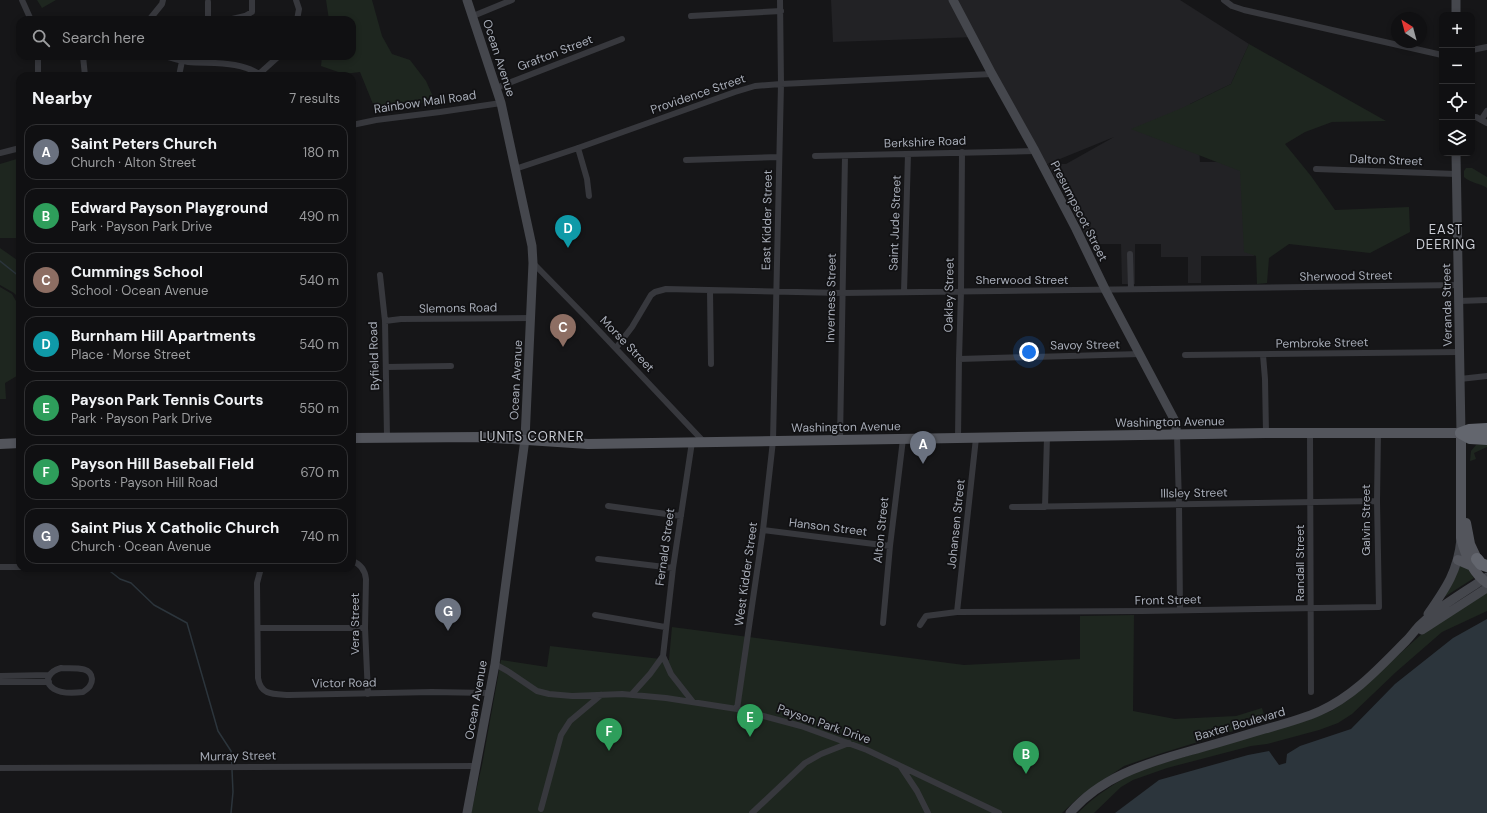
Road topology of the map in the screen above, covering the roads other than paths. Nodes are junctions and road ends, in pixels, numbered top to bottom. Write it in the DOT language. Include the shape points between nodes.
graph roads {
  1 [pos="22,0"];
  2 [pos="163,0"];
  3 [pos="252,0"];
  4 [pos="296,0"];
  5 [pos="468,0"];
  6 [pos="512,0"];
  7 [pos="780,0"];
  8 [pos="953,0"];
  9 [pos="1224,0"];
  10 [pos="1456,0"];
  11 [pos="208,2"];
  12 [pos="781,11"];
  13 [pos="1456,12"];
  14 [pos="29,16"];
  15 [pos="152,16"];
  16 [pos="208,16"];
  17 [pos="245,16"];
  18 [pos="298,16"];
  19 [pos="473,16"];
  20 [pos="691,16"];
  21 [pos="622,39"];
  22 [pos="1487,47"];
  23 [pos="1475,49"];
  24 [pos="1439,54"];
  25 [pos="39,60"];
  26 [pos="83,60"];
  27 [pos="178,60"];
  28 [pos="192,60"];
  29 [pos="207,60"];
  30 [pos="273,60"];
  31 [pos="182,61"];
  32 [pos="38,72"];
  33 [pos="85,72"];
  34 [pos="180,72"];
  35 [pos="251,72"];
  36 [pos="258,72"];
  37 [pos="992,74"];
  38 [pos="781,84"];
  39 [pos="496,88"];
  40 [pos="501,103"];
  41 [pos="1487,112"];
  42 [pos="1484,121"];
  43 [pos="356,124"];
  44 [pos="578,148"];
  45 [pos="16,149"];
  46 [pos="1035,151"];
  47 [pos="962,152"];
  48 [pos="0,153"];
  49 [pos="908,154"];
  50 [pos="815,156"];
  51 [pos="845,156"];
  52 [pos="1456,156"];
  53 [pos="779,157"];
  54 [pos="686,160"];
  55 [pos="515,169"];
  56 [pos="1316,169"];
  57 [pos="1456,172"];
  58 [pos="589,196"];
  59 [pos="1130,254"];
  60 [pos="533,263"];
  61 [pos="380,275"];
  62 [pos="1459,285"];
  63 [pos="1131,290"];
  64 [pos="710,291"];
  65 [pos="776,291"];
  66 [pos="1106,291"];
  67 [pos="904,292"];
  68 [pos="961,292"];
  69 [pos="842,293"];
  70 [pos="1487,300"];
  71 [pos="1459,301"];
  72 [pos="531,318"];
  73 [pos="385,322"];
  74 [pos="616,348"];
  75 [pos="1460,352"];
  76 [pos="1140,354"];
  77 [pos="1185,355"];
  78 [pos="1263,355"];
  79 [pos="959,359"];
  80 [pos="711,364"];
  81 [pos="451,366"];
  82 [pos="386,367"];
  83 [pos="1487,376"];
  84 [pos="1460,378"];
  85 [pos="1487,430"];
  86 [pos="1266,433"];
  87 [pos="1378,433"];
  88 [pos="1461,433"];
  89 [pos="1310,434"];
  90 [pos="1177,435"];
  91 [pos="1047,437"];
  92 [pos="356,438"];
  93 [pos="387,438"];
  94 [pos="958,438"];
  95 [pos="976,438"];
  96 [pos="525,439"];
  97 [pos="903,439"];
  98 [pos="1487,439"];
  99 [pos="840,440"];
  100 [pos="773,441"];
  101 [pos="692,442"];
  102 [pos="704,442"];
  103 [pos="16,443"];
  104 [pos="0,444"];
  105 [pos="1461,489"];
  106 [pos="1377,501"];
  107 [pos="1311,502"];
  108 [pos="1179,504"];
  109 [pos="608,506"];
  110 [pos="1012,506"];
  111 [pos="1046,507"];
  112 [pos="681,516"];
  113 [pos="763,530"];
  114 [pos="1461,538"];
  115 [pos="890,546"];
  116 [pos="598,559"];
  117 [pos="1458,560"];
  118 [pos="356,563"];
  119 [pos="1479,564"];
  120 [pos="0,567"];
  121 [pos="16,567"];
  122 [pos="673,568"];
  123 [pos="259,572"];
  124 [pos="1486,580"];
  125 [pos="1379,607"];
  126 [pos="1311,608"];
  127 [pos="1180,610"];
  128 [pos="957,612"];
  129 [pos="595,615"];
  130 [pos="884,623"];
  131 [pos="920,625"];
  132 [pos="1419,626"];
  133 [pos="665,627"];
  134 [pos="258,628"];
  135 [pos="365,628"];
  136 [pos="1407,640"];
  137 [pos="663,656"];
  138 [pos="495,664"];
  139 [pos="0,676"];
  140 [pos="49,678"];
  141 [pos="0,682"];
  142 [pos="1311,692"];
  143 [pos="489,693"];
  144 [pos="368,694"];
  145 [pos="632,694"];
  146 [pos="601,695"];
  147 [pos="693,702"];
  148 [pos="737,709"];
  149 [pos="849,743"];
  150 [pos="476,766"];
  151 [pos="900,766"];
  152 [pos="0,768"];
  153 [pos="541,809"];
  154 [pos="467,813"];
  155 [pos="752,813"];
  156 [pos="928,813"];
  157 [pos="999,813"];
  158 [pos="1070,813"];
  1 -- 14 [label="street"];
  2 -- 15 [label="street"];
  3 -- 17 [label="street" via="252,12"];
  4 -- 18 [label="street" via="299,9"];
  5 -- 19 [label="street, Ocean Avenue"];
  6 -- 19 [label="street"];
  7 -- 12 [label="street, East Kidder Street"];
  8 -- 37 [label="street, Presumpscot Street"];
  9 -- 24 [label="street" via="1244,10"];
  10 -- 13 [label="street"];
  11 -- 16 [label="street"];
  12 -- 20 [label="street"];
  12 -- 38 [label="street, East Kidder Street"];
  19 -- 39 [label="street, Ocean Avenue"];
  21 -- 39 [label="street, Grafton Street"];
  22 -- 23 [label="street"];
  25 -- 32 [label="street"];
  26 -- 33 [label="street"];
  27 -- 31 [label="street"];
  28 -- 31 [label="street"];
  29 -- 35 [label="street" via="232,64"];
  30 -- 36 [label="street"];
  31 -- 34 [label="street"];
  37 -- 38 [label="street, Providence Street"];
  37 -- 46 [label="street, Presumpscot Street"];
  38 -- 44 [label="street, Providence Street" via="741,90"];
  38 -- 53 [label="street, East Kidder Street"];
  39 -- 40 [label="street, Ocean Avenue"];
  40 -- 43 [label="street, Rainbow Mall Road"];
  40 -- 55 [label="street, Ocean Avenue"];
  41 -- 42 [label="street"];
  44 -- 55 [label="street, Providence Street"];
  44 -- 58 [label="street"];
  45 -- 48 [label="street"];
  46 -- 47 [label="street, Berkshire Road"];
  46 -- 66 [label="street, Presumpscot Street"];
  47 -- 49 [label="street, Berkshire Road"];
  47 -- 68 [label="street, Oakley Street"];
  49 -- 51 [label="street, Berkshire Road"];
  49 -- 67 [label="street, Saint Jude Street"];
  50 -- 51 [label="street, Berkshire Road"];
  51 -- 69 [label="street, Inverness Street"];
  52 -- 57 [label="street, Veranda Street"];
  53 -- 54 [label="street"];
  53 -- 65 [label="street, East Kidder Street"];
  55 -- 60 [label="street, Ocean Avenue" via="532,246"];
  56 -- 57 [label="street, Dalton Street"];
  57 -- 62 [label="street, Veranda Street"];
  59 -- 63 [label="street"];
  60 -- 72 [label="street, Ocean Avenue"];
  60 -- 74 [label="street, Morse Street"];
  61 -- 73 [label="street, Byfield Road"];
  62 -- 63 [label="street, Sherwood Street"];
  62 -- 71 [label="street, Veranda Street"];
  63 -- 66 [label="street, Sherwood Street"];
  64 -- 65 [label="street, Sherwood Street"];
  64 -- 74 [label="street, Sherwood Street" via="666,289 655,292"];
  64 -- 80 [label="street"];
  65 -- 69 [label="street, Sherwood Street"];
  65 -- 100 [label="street, East Kidder Street"];
  66 -- 68 [label="street, Sherwood Street"];
  66 -- 76 [label="street, Presumpscot Street"];
  67 -- 68 [label="street, Sherwood Street"];
  67 -- 69 [label="street, Sherwood Street"];
  68 -- 79 [label="street, Oakley Street"];
  69 -- 99 [label="street, Inverness Street"];
  70 -- 71 [label="street"];
  71 -- 75 [label="street, Veranda Street"];
  72 -- 73 [label="street, Slemons Road" via="401,319"];
  72 -- 96 [label="street, Ocean Avenue"];
  73 -- 82 [label="street, Byfield Road"];
  74 -- 102 [label="street, Morse Street"];
  75 -- 78 [label="street, Pembroke Street"];
  75 -- 84 [label="street, Veranda Street"];
  76 -- 79 [label="street, Savoy Street"];
  76 -- 90 [label="street, Presumpscot Street" via="1175,421"];
  77 -- 78 [label="street, Pembroke Street"];
  78 -- 86 [label="street"];
  79 -- 94 [label="street, Oakley Street"];
  81 -- 82 [label="street"];
  82 -- 93 [label="street, Byfield Road"];
  83 -- 84 [label="street"];
  84 -- 88 [label="street, Veranda Street"];
  85 -- 88 [label="highway" via="1469,430"];
  86 -- 89 [label="main road, Washington Avenue"];
  86 -- 90 [label="main road, Washington Avenue"];
  87 -- 88 [label="main road, Washington Avenue"];
  87 -- 89 [label="main road, Washington Avenue"];
  87 -- 106 [label="street, Galvin Street"];
  88 -- 98 [label="highway" via="1470,438"];
  88 -- 105 [label="main road"];
  89 -- 107 [label="street, Randall Street"];
  90 -- 91 [label="main road, Washington Avenue"];
  90 -- 108 [label="street"];
  91 -- 95 [label="main road, Washington Avenue"];
  91 -- 111 [label="street"];
  92 -- 93 [label="main road, Washington Avenue"];
  93 -- 96 [label="main road, Washington Avenue"];
  94 -- 95 [label="main road, Washington Avenue"];
  94 -- 97 [label="main road, Washington Avenue"];
  95 -- 128 [label="street, Johansen Street"];
  96 -- 101 [label="main road, Washington Avenue" via="588,444"];
  96 -- 138 [label="street, Ocean Avenue"];
  97 -- 99 [label="main road, Washington Avenue"];
  97 -- 115 [label="street, Alton Street"];
  99 -- 100 [label="main road, Washington Avenue"];
  100 -- 102 [label="main road, Washington Avenue"];
  100 -- 113 [label="street, West Kidder Street"];
  101 -- 102 [label="main road, Washington Avenue"];
  101 -- 112 [label="street, Fernald Street"];
  103 -- 104 [label="main road"];
  105 -- 114 [label="main road"];
  105 -- 119 [label="main road" via="1468,538"];
  106 -- 107 [label="street, Illsley Street"];
  106 -- 125 [label="street, Galvin Street"];
  107 -- 108 [label="street, Illsley Street"];
  107 -- 126 [label="street, Randall Street"];
  108 -- 111 [label="street, Illsley Street"];
  108 -- 127 [label="street"];
  109 -- 112 [label="street"];
  110 -- 111 [label="street, Illsley Street"];
  112 -- 122 [label="street, Fernald Street"];
  113 -- 115 [label="street, Hanson Street"];
  113 -- 148 [label="street, West Kidder Street"];
  114 -- 117 [label="street"];
  114 -- 119 [label="main road" via="1464,548"];
  115 -- 130 [label="street, Alton Street"];
  116 -- 122 [label="street"];
  117 -- 119 [label="main road"];
  117 -- 132 [label="street" via="1447,587"];
  118 -- 135 [label="street, Vera Street" via="365,573"];
  119 -- 124 [label="main road"];
  120 -- 121 [label="street"];
  122 -- 133 [label="street, Fernald Street"];
  123 -- 134 [label="street"];
  124 -- 132 [label="street, Baxter Boulevard" via="1441,607"];
  124 -- 136 [label="street, Baxter Boulevard"];
  125 -- 126 [label="street, Front Street"];
  126 -- 127 [label="street, Front Street"];
  126 -- 142 [label="street, Randall Street"];
  127 -- 128 [label="street, Front Street"];
  128 -- 131 [label="street, Front Street" via="926,616"];
  129 -- 133 [label="street"];
  132 -- 136 [label="street, Baxter Boulevard"];
  133 -- 137 [label="street, Fernald Street"];
  134 -- 135 [label="street"];
  134 -- 144 [label="street, Victor Road" via="258,678 264,691 289,695"];
  135 -- 144 [label="street, Vera Street"];
  136 -- 158 [label="street, Baxter Boulevard" via="1358,687 1331,706 1304,717 1167,758 1120,775 1086,796"];
  137 -- 145 [label="street"];
  137 -- 147 [label="street, Fernald Street" via="671,674"];
  138 -- 143 [label="street, Ocean Avenue"];
  138 -- 146 [label="street, Payson Park Drive" via="543,693"];
  139 -- 140 [label="street"];
  140 -- 140 [label="street" via="56,669 82,669 88,670 92,675 92,681 83,692 55,689"];
  140 -- 141 [label="street"];
  143 -- 144 [label="street, Victor Road"];
  143 -- 150 [label="street, Ocean Avenue"];
  145 -- 146 [label="street, Payson Park Drive"];
  145 -- 147 [label="street, Payson Park Drive"];
  146 -- 153 [label="street" via="570,721 561,735"];
  147 -- 148 [label="street, Payson Park Drive"];
  148 -- 149 [label="street, Payson Park Drive" via="802,726"];
  149 -- 151 [label="street, Payson Park Drive"];
  149 -- 155 [label="street" via="821,754 805,764"];
  150 -- 152 [label="street, Murray Street"];
  150 -- 154 [label="street, Ocean Avenue"];
  151 -- 156 [label="street"];
  151 -- 157 [label="street, Payson Park Drive"];
}
